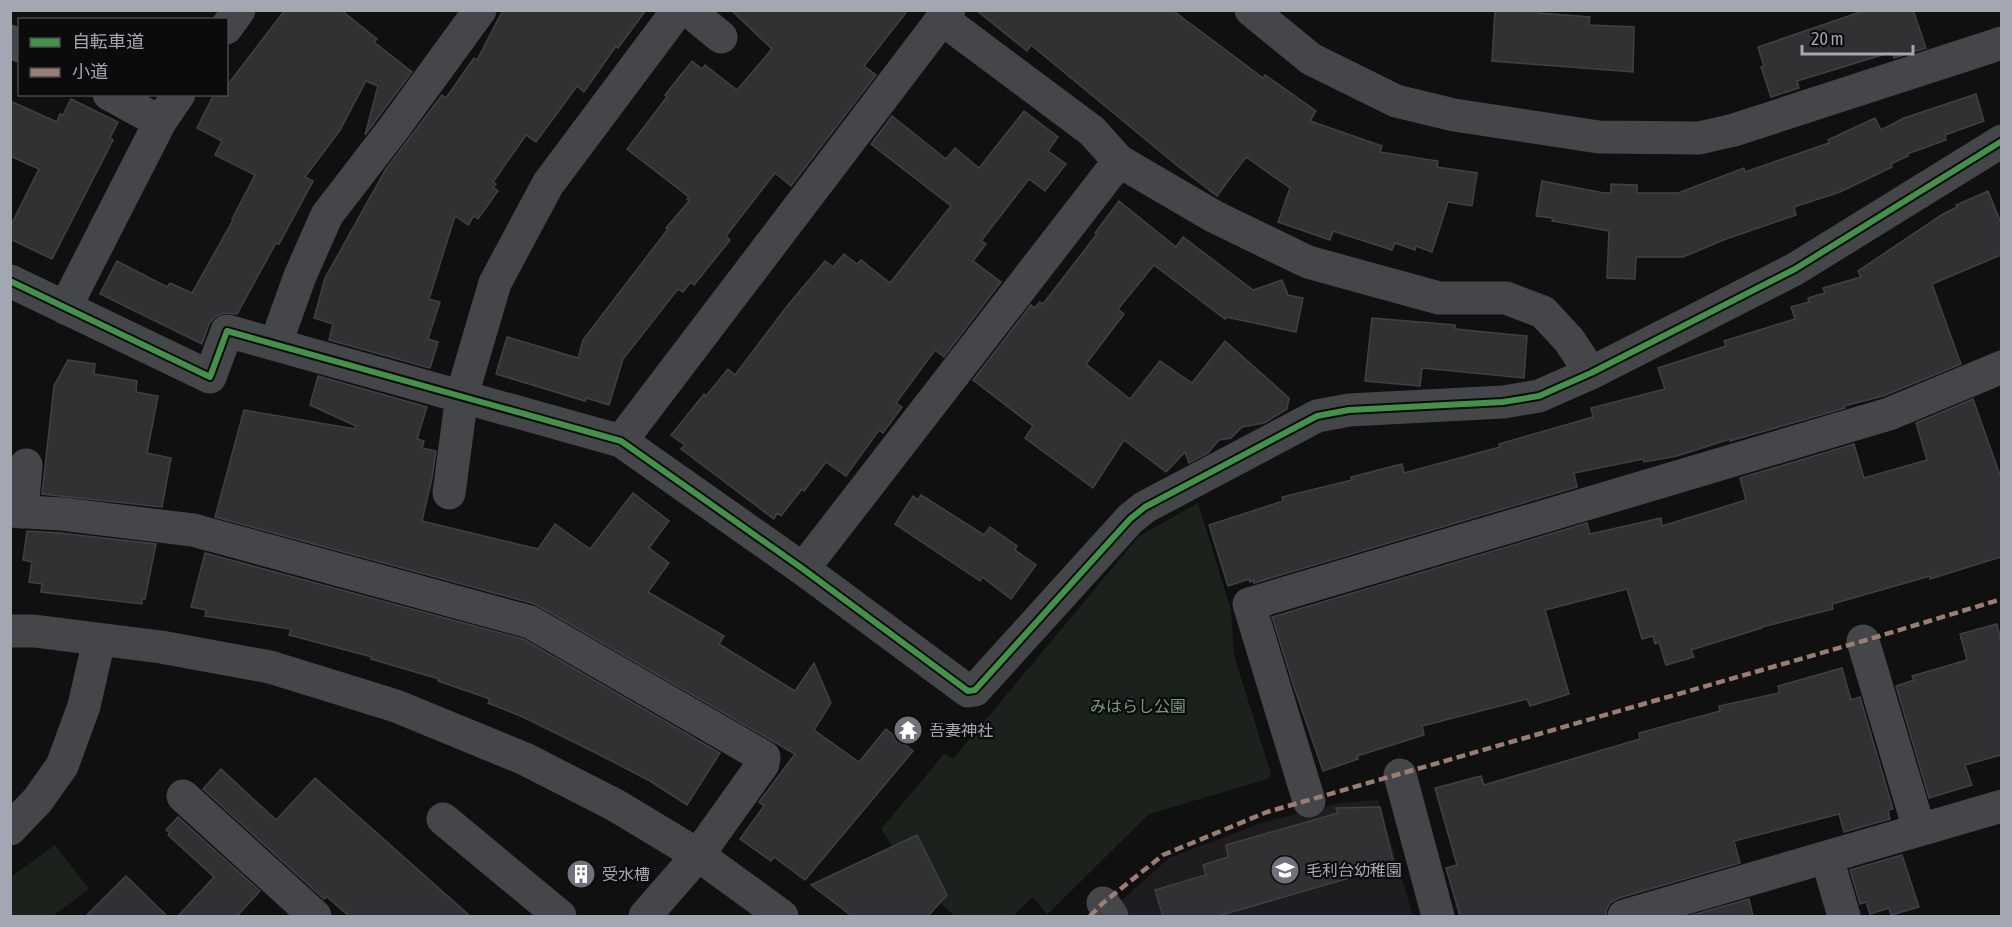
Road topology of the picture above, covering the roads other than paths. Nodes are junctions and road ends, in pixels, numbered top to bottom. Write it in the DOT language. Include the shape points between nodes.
graph roads {
  1 [pos="239,10"];
  2 [pos="678,10"];
  3 [pos="688,10"];
  4 [pos="1251,10"];
  5 [pos="945,15"];
  6 [pos="466,16"];
  7 [pos="228,25"];
  8 [pos="721,37"];
  9 [pos="2001,43"];
  10 [pos="114,96"];
  11 [pos="178,96"];
  12 [pos="160,122"];
  13 [pos="2001,141"];
  14 [pos="1119,161"];
  15 [pos="10,281"];
  16 [pos="65,308"];
  17 [pos="276,343"];
  18 [pos="2001,367"];
  19 [pos="1592,373"];
  20 [pos="462,395"];
  21 [pos="621,441"];
  22 [pos="26,465"];
  23 [pos="449,493"];
  24 [pos="16,512"];
  25 [pos="803,569"];
  26 [pos="10,631"];
  27 [pos="99,640"];
  28 [pos="1863,641"];
  29 [pos="1400,775"];
  30 [pos="183,796"];
  31 [pos="1309,801"];
  32 [pos="2001,806"];
  33 [pos="443,819"];
  34 [pos="10,829"];
  35 [pos="1919,829"];
  36 [pos="698,855"];
  37 [pos="1827,858"];
  38 [pos="1633,915"];
  39 [pos="315,916"];
  40 [pos="560,916"];
  41 [pos="645,916"];
  42 [pos="782,916"];
  43 [pos="1438,916"];
  44 [pos="1844,916"];
  1 -- 7 [label="street"];
  2 -- 20 [label="street" via="548,184 495,283"];
  3 -- 8 [label="street"];
  4 -- 9 [label="street" via="1311,58 1395,101 1454,115 1599,137 1698,138 1734,130"];
  5 -- 14 [label="street" via="1092,131"];
  5 -- 21 [label="street"];
  6 -- 17 [label="street" via="327,215"];
  10 -- 12 [label="street"];
  11 -- 12 [label="street"];
  12 -- 16 [label="street"];
  13 -- 19 [label="street" via="1795,268"];
  14 -- 19 [label="street" via="1215,217 1308,262 1439,298 1506,298 1543,312"];
  14 -- 25 [label="street"];
  15 -- 16 [label="street"];
  16 -- 17 [label="street" via="210,377 227,331"];
  17 -- 20 [label="street"];
  18 -- 31 [label="street" via="1888,414 1249,604"];
  19 -- 25 [label="street" via="1539,396 1503,402 1317,416 1145,507 1130,519 975,690 968,691"];
  20 -- 21 [label="street"];
  20 -- 23 [label="street"];
  21 -- 25 [label="street"];
  22 -- 24 [label="street"];
  24 -- 36 [label="street" via="193,530 531,622 764,757 763,764"];
  26 -- 27 [label="street"];
  27 -- 34 [label="street" via="84,706 62,766"];
  27 -- 36 [label="street" via="270,667 396,706 525,759 615,805"];
  28 -- 35 [label="street"];
  29 -- 43 [label="street"];
  30 -- 39 [label="street"];
  32 -- 35 [label="street"];
  33 -- 40 [label="street"];
  35 -- 37 [label="street"];
  36 -- 41 [label="street"];
  36 -- 42 [label="street"];
  37 -- 38 [label="street"];
  37 -- 44 [label="street"];
}
